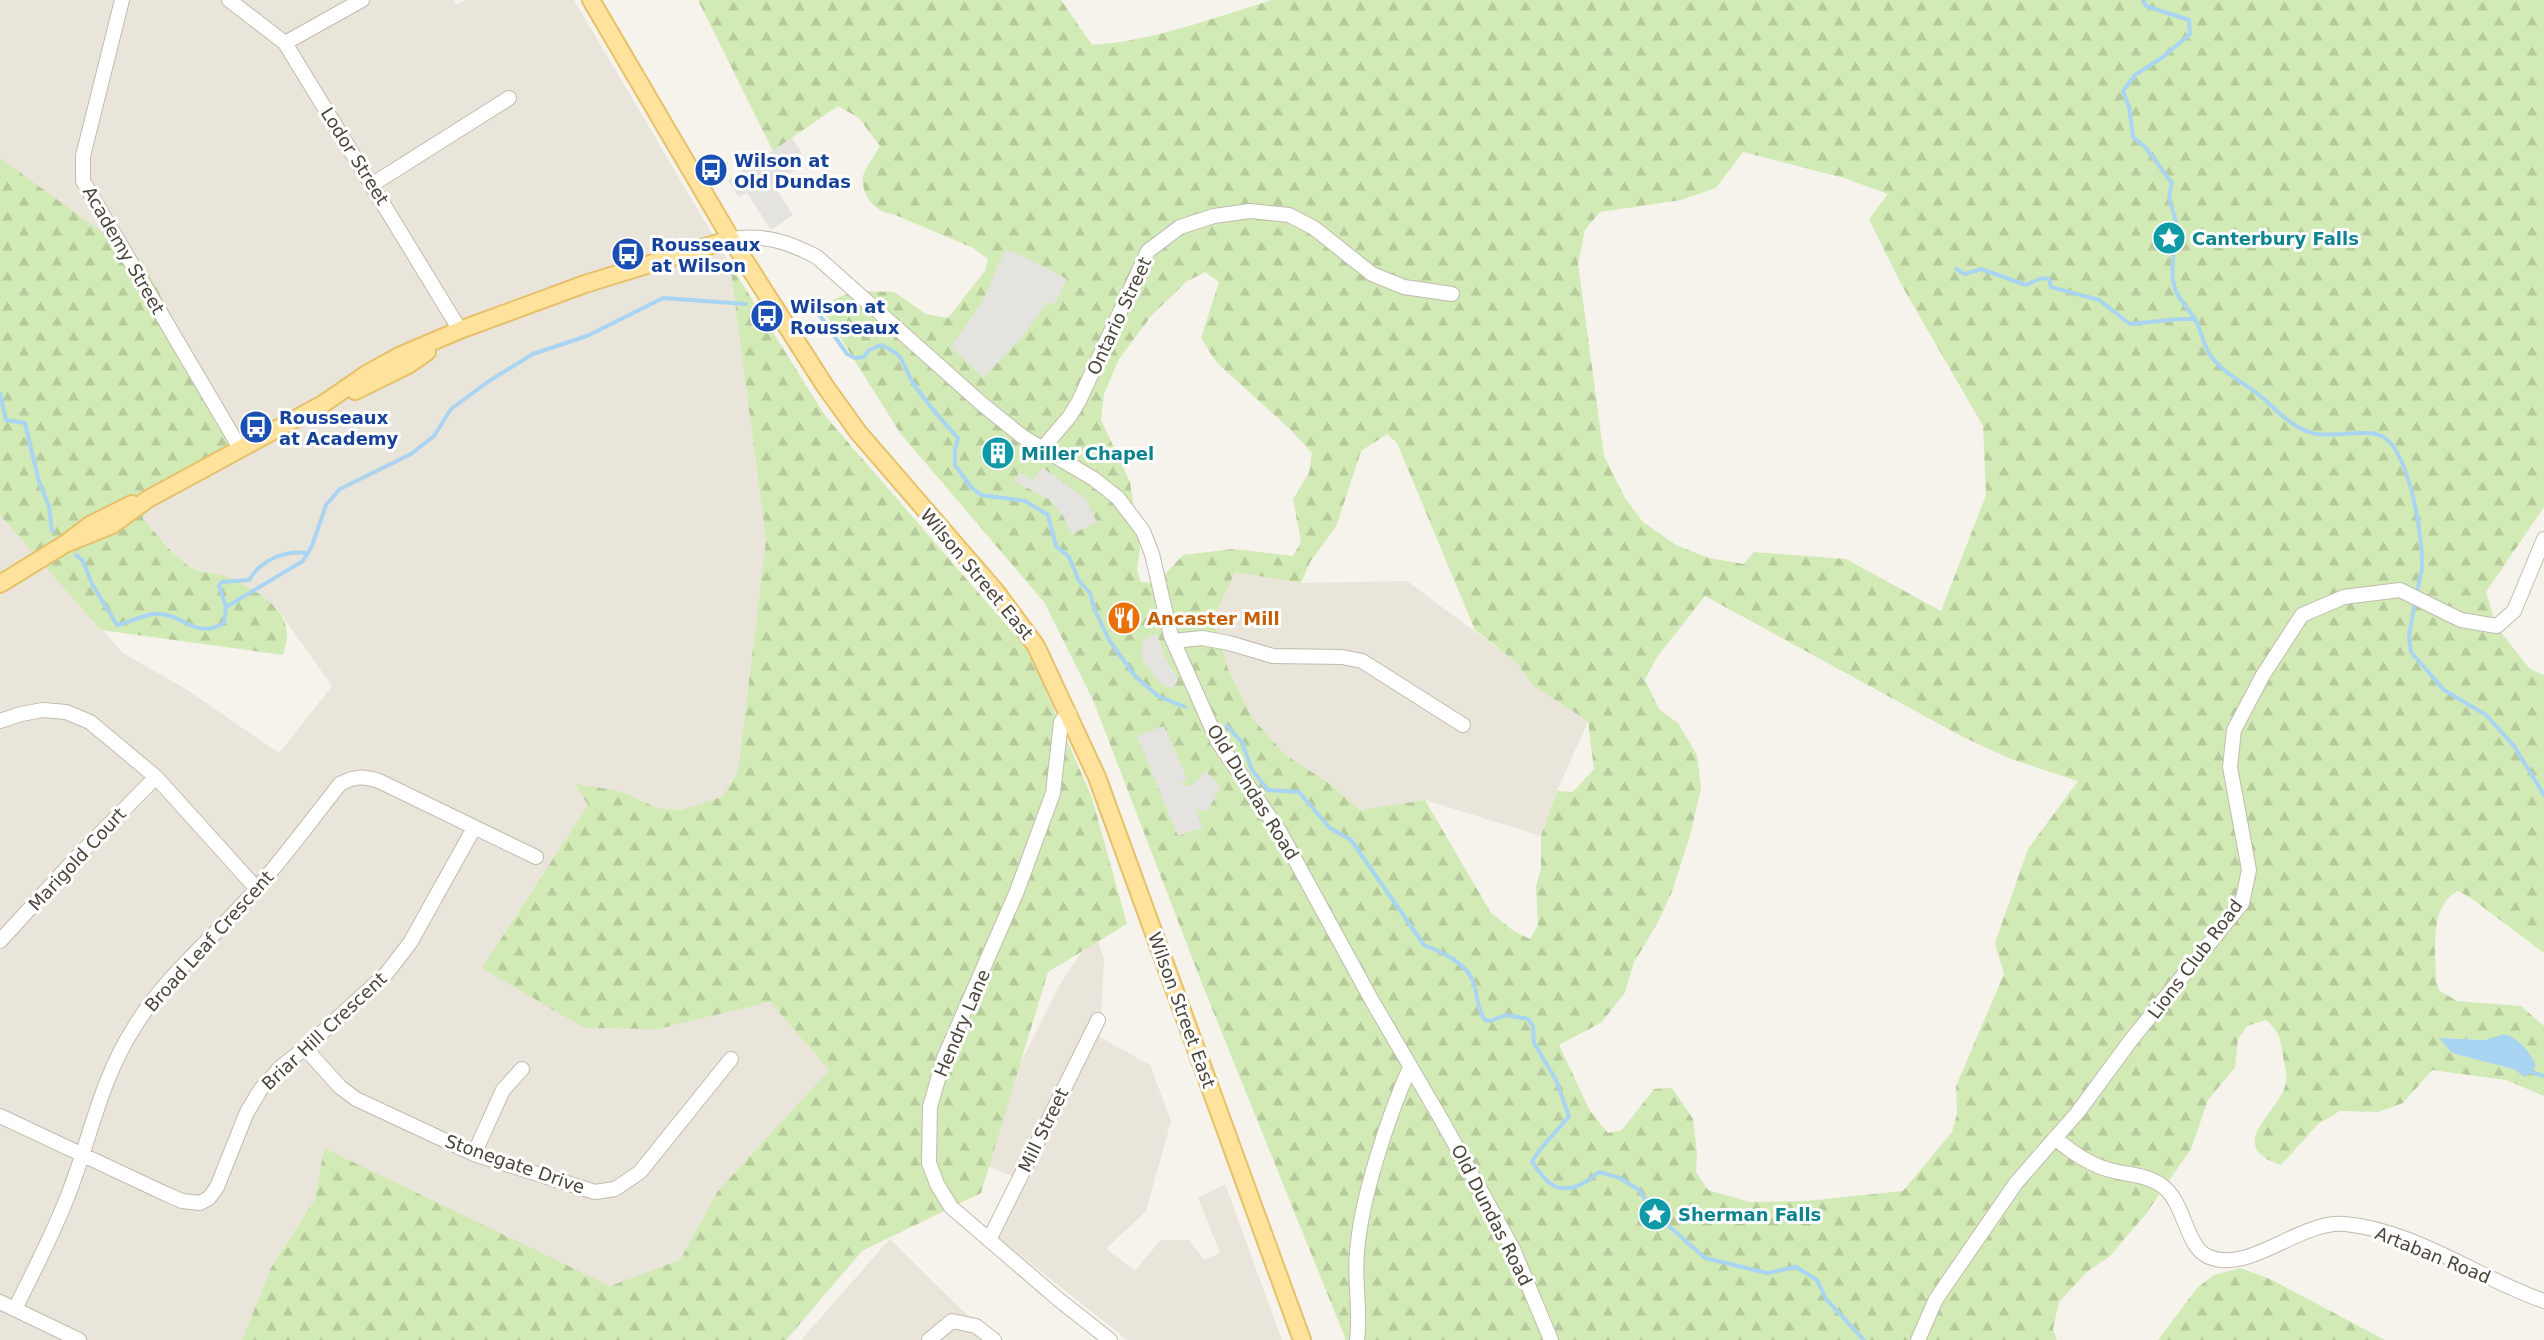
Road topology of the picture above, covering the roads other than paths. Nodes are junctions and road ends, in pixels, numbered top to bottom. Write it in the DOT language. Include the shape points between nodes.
graph roads {
  1 [pos="122,0"];
  2 [pos="230,0"];
  3 [pos="362,0"];
  4 [pos="591,0"];
  5 [pos="285,43"];
  6 [pos="509,98"];
  7 [pos="373,184"];
  8 [pos="731,239"];
  9 [pos="1452,294"];
  10 [pos="460,330"];
  11 [pos="240,448"];
  12 [pos="1042,449"];
  13 [pos="2544,539"];
  14 [pos="0,584"];
  15 [pos="1173,641"];
  16 [pos="1069,713"];
  17 [pos="0,722"];
  18 [pos="1462,725"];
  19 [pos="156,777"];
  20 [pos="474,828"];
  21 [pos="536,857"];
  22 [pos="257,889"];
  23 [pos="0,941"];
  24 [pos="1098,1020"];
  25 [pos="305,1048"];
  26 [pos="731,1059"];
  27 [pos="1410,1066"];
  28 [pos="522,1069"];
  29 [pos="0,1116"];
  30 [pos="2055,1138"];
  31 [pos="474,1154"];
  32 [pos="82,1155"];
  33 [pos="988,1240"];
  34 [pos="2544,1301"];
  35 [pos="0,1302"];
  36 [pos="15,1309"];
  37 [pos="79,1340"];
  38 [pos="929,1340"];
  39 [pos="994,1340"];
  40 [pos="1110,1340"];
  41 [pos="1302,1340"];
  42 [pos="1357,1340"];
  43 [pos="1551,1340"];
  44 [pos="1918,1340"];
  1 -- 11 [label="street, Academy Street" via="83,156 83,181"];
  2 -- 5 [label="street, Lodor Street"];
  3 -- 5 [label="street"];
  4 -- 8 [label="main road, Wilson Street East"];
  5 -- 7 [label="street, Lodor Street"];
  6 -- 7 [label="street"];
  7 -- 10 [label="street, Lodor Street"];
  8 -- 10 [label="main road" via="585,284"];
  8 -- 12 [label="street, Old Dundas Road" via="768,238 817,257 982,404"];
  8 -- 16 [label="main road, Wilson Street East" via="858,432 1018,619"];
  9 -- 12 [label="street, Ontario Street" via="1404,287 1372,274 1314,228 1289,215 1250,211 1214,216 1180,227 1149,251 1079,401"];
  10 -- 11 [label="main road" via="401,355 323,404"];
  11 -- 14 [label="main road" via="148,499 106,514"];
  12 -- 15 [label="street, Old Dundas Road" via="1094,478 1118,498 1143,531"];
  13 -- 30 [label="street, Lions Club Road" via="2514,611 2497,626 2461,620 2400,590 2344,597 2302,615 2263,675 2234,730 2230,767 2249,870 2242,903"];
  15 -- 18 [label="street" via="1202,638 1273,656 1362,661"];
  15 -- 27 [label="street, Old Dundas Road" via="1218,742 1280,832"];
  16 -- 33 [label="street, Hendry Lane" via="1061,722 1053,793 1017,891 944,1058 930,1107 929,1163 937,1184 951,1207"];
  16 -- 41 [label="main road, Wilson Street East" via="1097,777"];
  17 -- 19 [label="street" via="43,710 66,712 90,722"];
  19 -- 22 [label="street"];
  19 -- 23 [label="street, Marigold Court"];
  20 -- 21 [label="street, Broad Leaf Crescent"];
  20 -- 22 [label="street, Broad Leaf Crescent" via="379,782 352,777 340,784"];
  20 -- 25 [label="street, Briar Hill Crescent" via="410,943 386,974"];
  22 -- 32 [label="street, Broad Leaf Crescent" via="161,989 135,1025 100,1096"];
  24 -- 33 [label="street, Mill Street"];
  25 -- 31 [label="street, Stonegate Drive" via="356,1099"];
  25 -- 32 [label="street, Briar Hill Crescent" via="261,1089 247,1112 217,1187 200,1203 182,1201"];
  26 -- 31 [label="street, Stonegate Drive" via="640,1172 615,1189 595,1192"];
  27 -- 42 [label="street" via="1368,1191 1357,1252"];
  27 -- 43 [label="street, Old Dundas Road" via="1513,1249"];
  28 -- 31 [label="street" via="503,1090"];
  29 -- 32 [label="street, Briar Hill Crescent"];
  30 -- 34 [label="street, Artaban Road" via="2091,1164 2140,1175 2162,1185 2176,1201 2191,1238 2206,1256 2226,1261 2250,1257 2310,1228 2344,1224 2420,1245"];
  30 -- 44 [label="street, Lions Club Road" via="2016,1183 1936,1299"];
  32 -- 36 [label="street, Broad Leaf Crescent" via="52,1232"];
  33 -- 40 [label="street, Hendry Lane"];
  35 -- 36 [label="street"];
  36 -- 37 [label="street"];
  38 -- 39 [label="street" via="952,1322 976,1326"];
}
